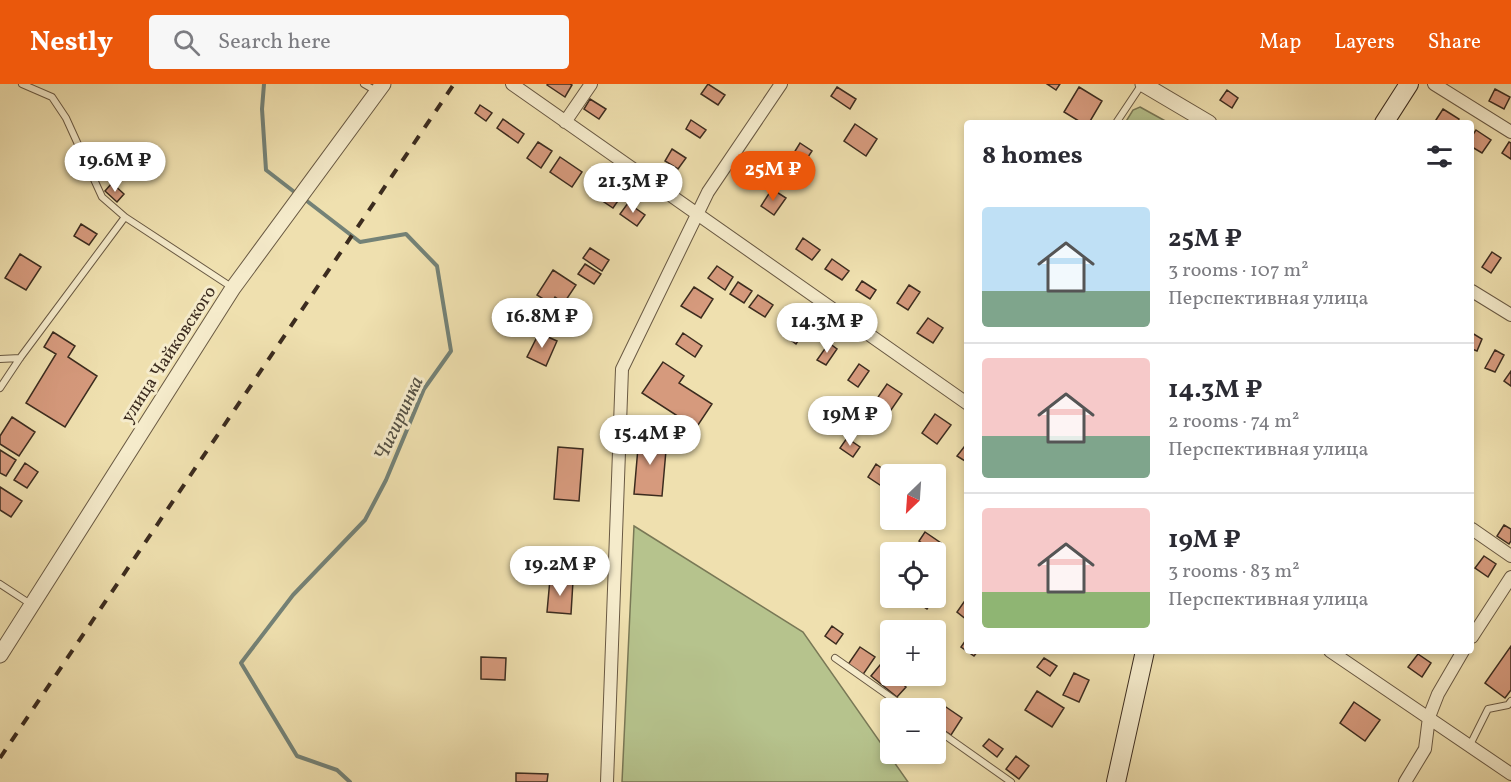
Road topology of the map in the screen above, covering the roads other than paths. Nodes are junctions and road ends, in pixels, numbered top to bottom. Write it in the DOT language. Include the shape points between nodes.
graph roads {
  1 [pos="22,84"];
  2 [pos="364,84"];
  3 [pos="512,84"];
  4 [pos="591,84"];
  5 [pos="782,84"];
  6 [pos="1143,84"];
  7 [pos="1409,84"];
  8 [pos="1434,84"];
  9 [pos="380,88"];
  10 [pos="1118,120"];
  11 [pos="1204,120"];
  12 [pos="1386,120"];
  13 [pos="566,122"];
  14 [pos="1511,132"];
  15 [pos="697,214"];
  16 [pos="125,217"];
  17 [pos="233,288"];
  18 [pos="1474,292"];
  19 [pos="1511,315"];
  20 [pos="20,358"];
  21 [pos="0,359"];
  22 [pos="0,387"];
  23 [pos="964,401"];
  24 [pos="1474,530"];
  25 [pos="1511,556"];
  26 [pos="1511,577"];
  27 [pos="0,584"];
  28 [pos="32,604"];
  29 [pos="1474,634"];
  30 [pos="1144,654"];
  31 [pos="1334,654"];
  32 [pos="1461,654"];
  33 [pos="0,655"];
  34 [pos="836,658"];
  35 [pos="892,698"];
  36 [pos="1511,701"];
  37 [pos="1429,717"];
  38 [pos="946,736"];
  39 [pos="1470,745"];
  40 [pos="1511,774"];
  41 [pos="606,782"];
  42 [pos="1011,782"];
  43 [pos="1116,782"];
  44 [pos="1405,782"];
  1 -- 16 [label="lane" via="52,97 66,118 102,197"];
  2 -- 9 [label="lane"];
  3 -- 13 [label="street"];
  4 -- 13 [label="street"];
  5 -- 15 [label="street"];
  6 -- 10 [label="lane"];
  6 -- 11 [label="street"];
  7 -- 12 [label="main road"];
  8 -- 14 [label="street"];
  9 -- 17 [label="street, улица Чайковского"];
  13 -- 15 [label="street"];
  15 -- 23 [label="street"];
  15 -- 41 [label="street" via="621,369"];
  16 -- 17 [label="lane"];
  16 -- 20 [label="lane"];
  17 -- 28 [label="street, улица Чайковского"];
  18 -- 19 [label="street"];
  20 -- 21 [label="lane"];
  20 -- 22 [label="lane"];
  24 -- 25 [label="street"];
  26 -- 29 [label="street"];
  27 -- 28 [label="lane"];
  28 -- 33 [label="street, улица Чайковского"];
  30 -- 43 [label="main road"];
  31 -- 37 [label="street"];
  32 -- 37 [label="street" via="1437,694"];
  34 -- 35 [label="lane"];
  36 -- 39 [label="lane" via="1488,709"];
  37 -- 39 [label="street"];
  37 -- 44 [label="street" via="1425,749"];
  38 -- 42 [label="lane"];
  39 -- 40 [label="street"];
}
